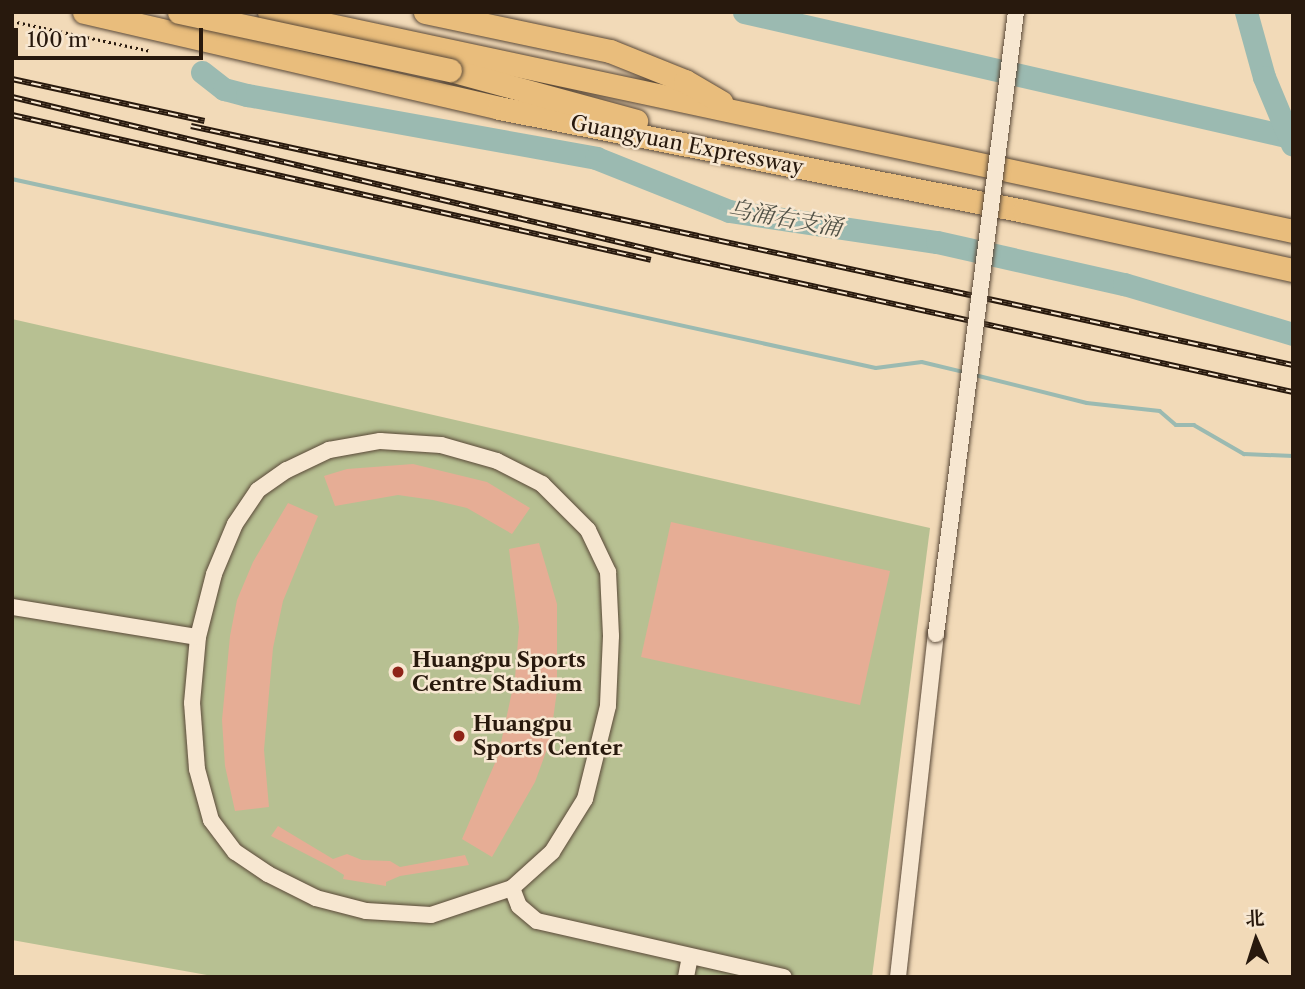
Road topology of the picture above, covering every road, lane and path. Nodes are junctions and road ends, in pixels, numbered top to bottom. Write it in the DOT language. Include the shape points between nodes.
graph roads {
  1 [pos="84,12"];
  2 [pos="219,12"];
  3 [pos="269,12"];
  4 [pos="425,12"];
  5 [pos="1016,12"];
  6 [pos="179,19"];
  7 [pos="332,19"];
  8 [pos="12,21"];
  9 [pos="143,26"];
  10 [pos="151,51"];
  11 [pos="739,113"];
  12 [pos="761,159"];
  13 [pos="1293,231"];
  14 [pos="1293,270"];
  15 [pos="12,607"];
  16 [pos="198,637"];
  17 [pos="512,888"];
  18 [pos="690,956"];
  19 [pos="686,977"];
  20 [pos="784,977"];
  21 [pos="898,977"];
  1 -- 9 [label="highway, Guangyuan Expressway"];
  2 -- 6 [label="highway" via="196,24"];
  3 -- 7 [label="highway"];
  4 -- 11 [label="highway" via="610,51 685,80"];
  5 -- 21 [label="street, bridge" via="936,634"];
  6 -- 9 [label="highway"];
  6 -- 12 [label="highway, bridge" via="450,70"];
  7 -- 11 [label="highway, Guangyuan Expressway" via="399,41"];
  8 -- 10 [label="path"];
  9 -- 12 [label="highway, Guangyuan Expressway" via="499,108"];
  11 -- 13 [label="highway, Guangyuan Expressway"];
  12 -- 14 [label="highway, Guangyuan Expressway"];
  15 -- 16 [label="street"];
  16 -- 17 [label="street" via="192,703 197,769 211,820 235,852 316,898 366,911 431,915"];
  16 -- 17 [label="street" via="214,574 235,524 258,490 329,450 380,441 441,445 497,461 542,484 588,530 608,572 608,706 585,799 552,852"];
  17 -- 18 [label="street" via="519,906 537,921"];
  18 -- 19 [label="street"];
  18 -- 20 [label="street"];
}
